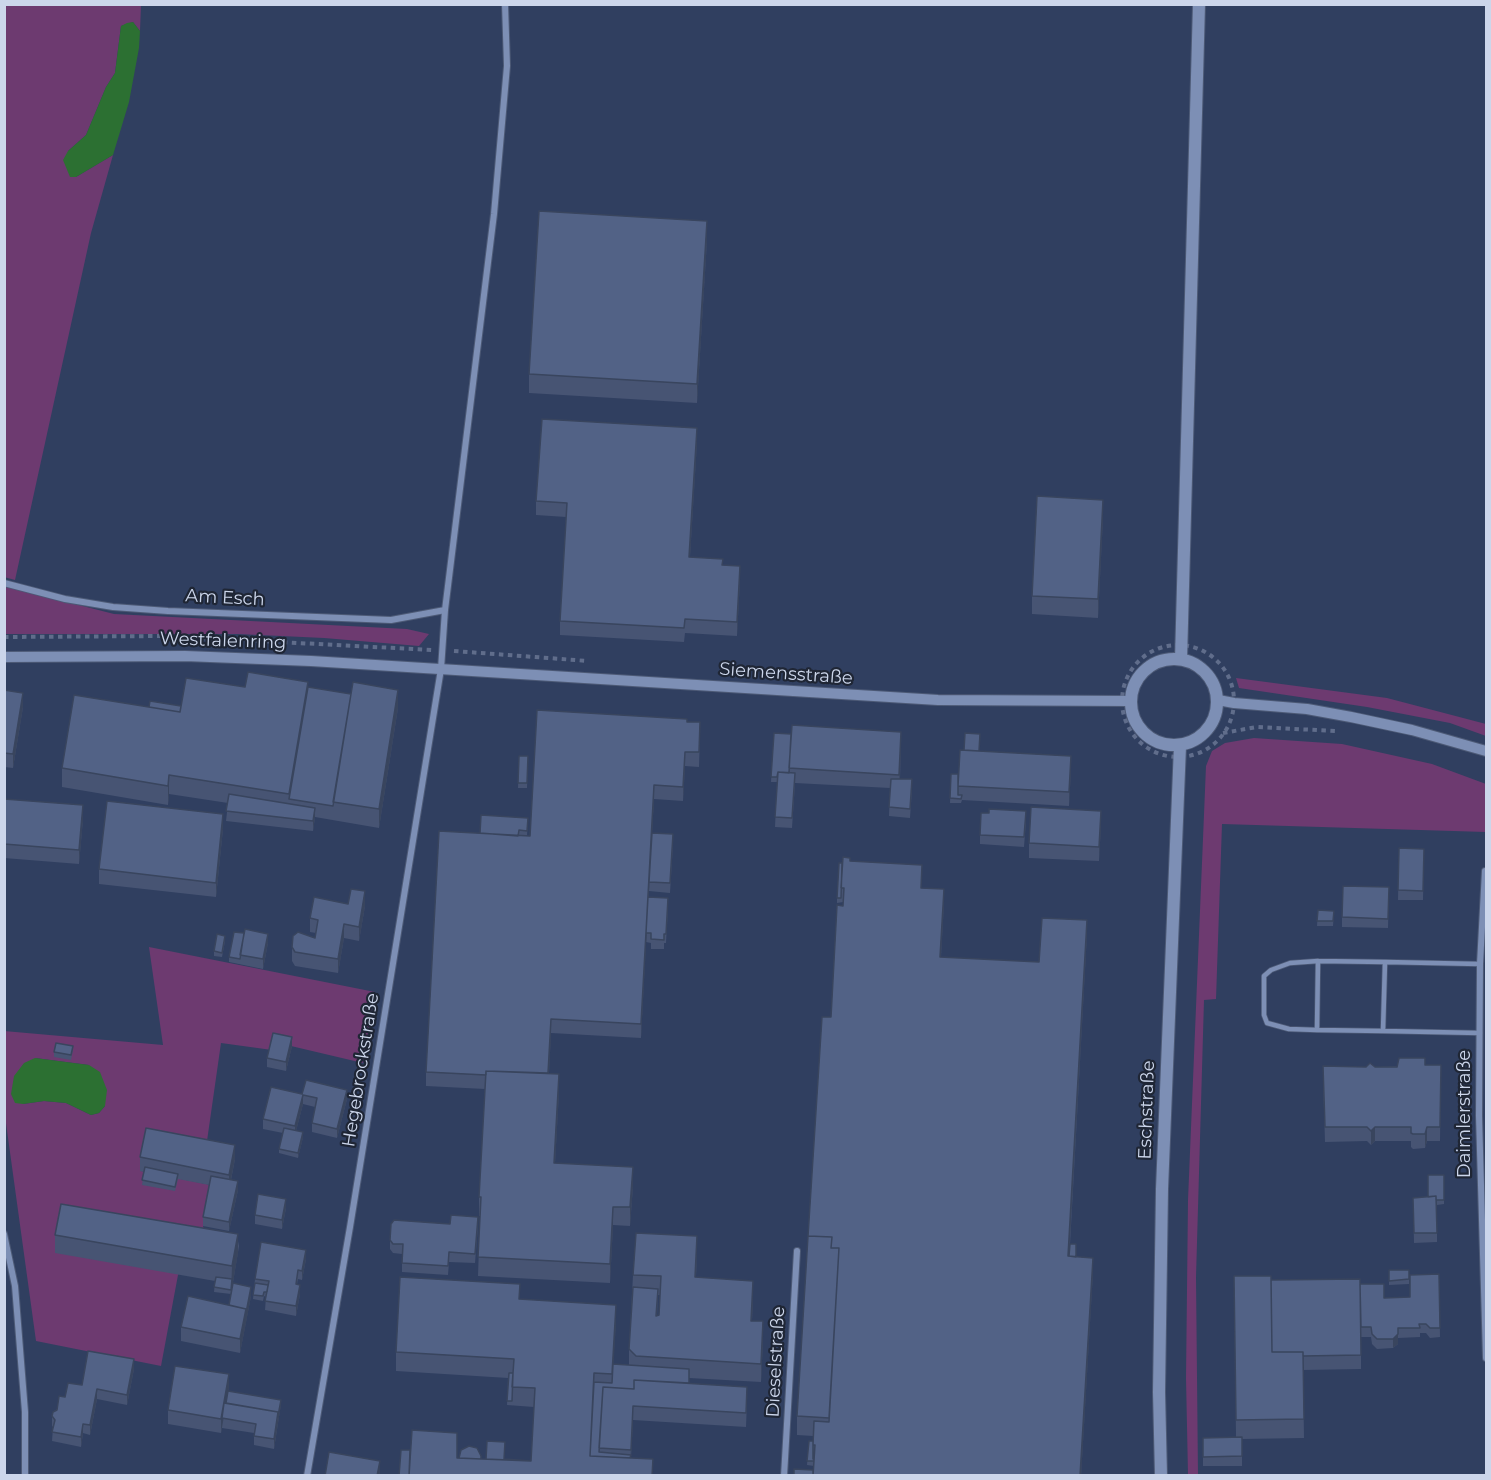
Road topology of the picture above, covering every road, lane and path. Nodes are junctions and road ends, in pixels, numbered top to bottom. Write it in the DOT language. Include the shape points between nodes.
graph roads {
  1 [pos="505,4"];
  2 [pos="1199,4"];
  3 [pos="4,583"];
  4 [pos="445,610"];
  5 [pos="1182,646"];
  6 [pos="4,657"];
  7 [pos="1181,659"];
  8 [pos="441,669"];
  9 [pos="1218,700"];
  10 [pos="1126,702"];
  11 [pos="1234,703"];
  12 [pos="1343,732"];
  13 [pos="1223,734"];
  14 [pos="1179,752"];
  15 [pos="1486,752"];
  16 [pos="1485,871"];
  17 [pos="1318,961"];
  18 [pos="1385,962"];
  19 [pos="1480,964"];
  20 [pos="1317,1030"];
  21 [pos="1383,1031"];
  22 [pos="1479,1033"];
  23 [pos="4,1234"];
  24 [pos="797,1251"];
  25 [pos="1486,1358"];
  26 [pos="25,1476"];
  27 [pos="307,1476"];
  28 [pos="784,1476"];
  29 [pos="1161,1476"];
  1 -- 4 [label="street, Hegebrockstraße" via="507,66 494,214"];
  2 -- 5 [label="main road"];
  3 -- 4 [label="street, Am Esch" via="65,599 168,611 391,620"];
  4 -- 8 [label="street, Hegebrockstraße"];
  5 -- 7 [label="main road"];
  5 -- 10 [label="path" via="1165,646 1149,652 1134,666 1124,684"];
  5 -- 11 [label="path" via="1213,656 1233,687"];
  6 -- 8 [label="street, Westfalenring" via="197,656"];
  7 -- 9 [label="main road" via="1206,673 1215,685"];
  7 -- 10 [label="main road" via="1152,664 1141,674"];
  8 -- 10 [label="street, Siemensstraße" via="938,700"];
  8 -- 27 [label="street, Hegebrockstraße"];
  9 -- 11 [label="street"];
  9 -- 14 [label="main road" via="1216,716 1208,730"];
  10 -- 14 [label="main road" via="1145,735"];
  10 -- 14 [label="path" via="1127,724 1137,740 1154,752"];
  11 -- 13 [label="path"];
  11 -- 15 [label="street" via="1351,717"];
  12 -- 13 [label="path" via="1257,727"];
  13 -- 14 [label="path" via="1211,746 1194,754"];
  14 -- 29 [label="main road, Eschstraße" via="1162,1189"];
  16 -- 19 [label="street, Daimlerstraße"];
  17 -- 18 [label="lane"];
  17 -- 20 [label="lane"];
  17 -- 20 [label="lane" via="1290,963 1264,976 1267,1023"];
  18 -- 19 [label="lane"];
  18 -- 21 [label="lane"];
  19 -- 22 [label="street, Daimlerstraße"];
  20 -- 21 [label="lane"];
  21 -- 22 [label="lane"];
  22 -- 25 [label="street, Daimlerstraße"];
  23 -- 26 [label="street" via="15,1286 25,1412"];
  24 -- 28 [label="street, Dieselstraße"];
}
